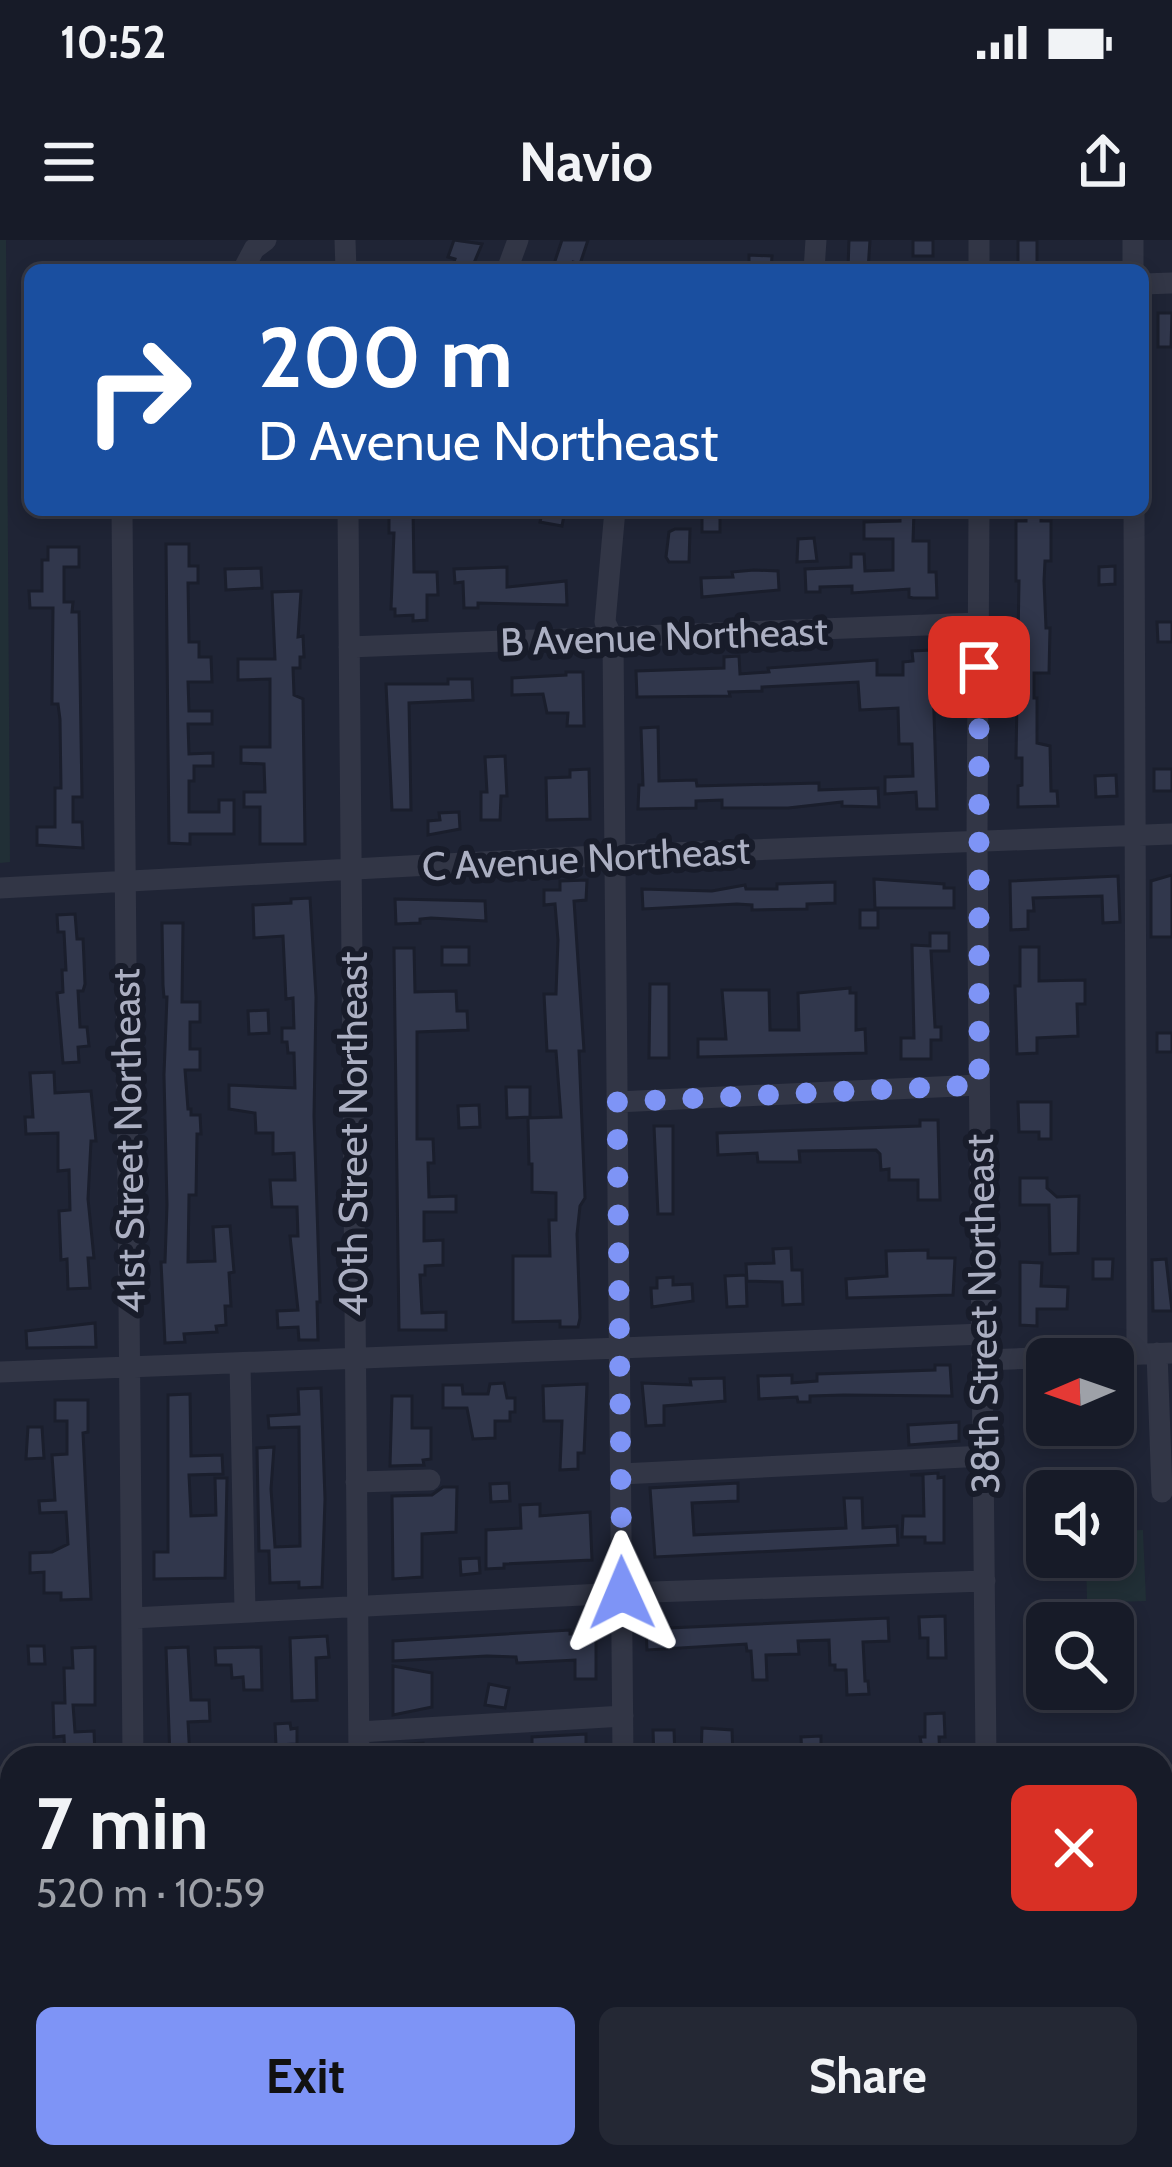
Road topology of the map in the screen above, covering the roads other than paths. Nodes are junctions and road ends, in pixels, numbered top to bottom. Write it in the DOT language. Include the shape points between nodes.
graph roads {
  1 [pos="348,516"];
  2 [pos="614,516"];
  3 [pos="979,516"];
  4 [pos="1134,516"];
  5 [pos="122,517"];
  6 [pos="979,623"];
  7 [pos="613,639"];
  8 [pos="349,647"];
  9 [pos="1172,834"];
  10 [pos="1134,836"];
  11 [pos="977,840"];
  12 [pos="615,855"];
  13 [pos="351,870"];
  14 [pos="125,880"];
  15 [pos="0,888"];
  16 [pos="979,1085"];
  17 [pos="617,1102"];
  18 [pos="983,1334"];
  19 [pos="620,1348"];
  20 [pos="1156,1353"];
  21 [pos="355,1359"];
  22 [pos="985,1360"];
  23 [pos="240,1363"];
  24 [pos="130,1367"];
  25 [pos="0,1372"];
  26 [pos="985,1456"];
  27 [pos="621,1474"];
  28 [pos="430,1480"];
  29 [pos="356,1482"];
  30 [pos="1162,1492"];
  31 [pos="985,1581"];
  32 [pos="622,1593"];
  33 [pos="358,1606"];
  34 [pos="245,1612"];
  35 [pos="132,1618"];
  36 [pos="623,1716"];
  37 [pos="358,1732"];
  38 [pos="133,1746"];
  39 [pos="359,1746"];
  40 [pos="623,1746"];
  41 [pos="986,1746"];
  1 -- 8 [label="street, 40th Street Northeast"];
  2 -- 7 [label="street" via="605,622"];
  3 -- 6 [label="street, 38th Street Northeast"];
  4 -- 10 [label="street"];
  5 -- 14 [label="street, 41st Street Northeast"];
  6 -- 7 [label="street, B Avenue Northeast"];
  6 -- 11 [label="street, 38th Street Northeast"];
  7 -- 8 [label="street, B Avenue Northeast"];
  7 -- 12 [label="street"];
  8 -- 13 [label="street, 40th Street Northeast"];
  9 -- 10 [label="street, C Avenue Northeast"];
  10 -- 11 [label="street, C Avenue Northeast"];
  10 -- 20 [label="street"];
  11 -- 12 [label="street, C Avenue Northeast"];
  11 -- 16 [label="street, 38th Street Northeast"];
  12 -- 13 [label="street, C Avenue Northeast"];
  12 -- 17 [label="street"];
  13 -- 14 [label="street, C Avenue Northeast"];
  13 -- 21 [label="street, 40th Street Northeast"];
  14 -- 15 [label="street, C Avenue Northeast"];
  14 -- 24 [label="street, 41st Street Northeast"];
  16 -- 17 [label="street"];
  16 -- 18 [label="street, 38th Street Northeast"];
  17 -- 19 [label="street"];
  18 -- 19 [label="street"];
  18 -- 22 [label="street, 38th Street Northeast"];
  19 -- 21 [label="street"];
  19 -- 27 [label="street"];
  20 -- 22 [label="street"];
  20 -- 30 [label="street"];
  21 -- 23 [label="street"];
  21 -- 29 [label="street, 40th Street Northeast"];
  22 -- 26 [label="street, 38th Street Northeast"];
  23 -- 24 [label="street"];
  23 -- 34 [label="street"];
  24 -- 25 [label="street"];
  24 -- 35 [label="street, 41st Street Northeast"];
  26 -- 27 [label="street"];
  26 -- 31 [label="street, 38th Street Northeast"];
  27 -- 32 [label="street"];
  28 -- 29 [label="street"];
  29 -- 33 [label="street, 40th Street Northeast"];
  31 -- 32 [label="street"];
  31 -- 41 [label="street, 38th Street Northeast"];
  32 -- 33 [label="street"];
  32 -- 36 [label="street"];
  33 -- 34 [label="street"];
  33 -- 37 [label="street, 40th Street Northeast"];
  34 -- 35 [label="street"];
  35 -- 38 [label="street, 41st Street Northeast"];
  36 -- 37 [label="street"];
  36 -- 40 [label="street"];
  37 -- 39 [label="street, 40th Street Northeast"];
}
